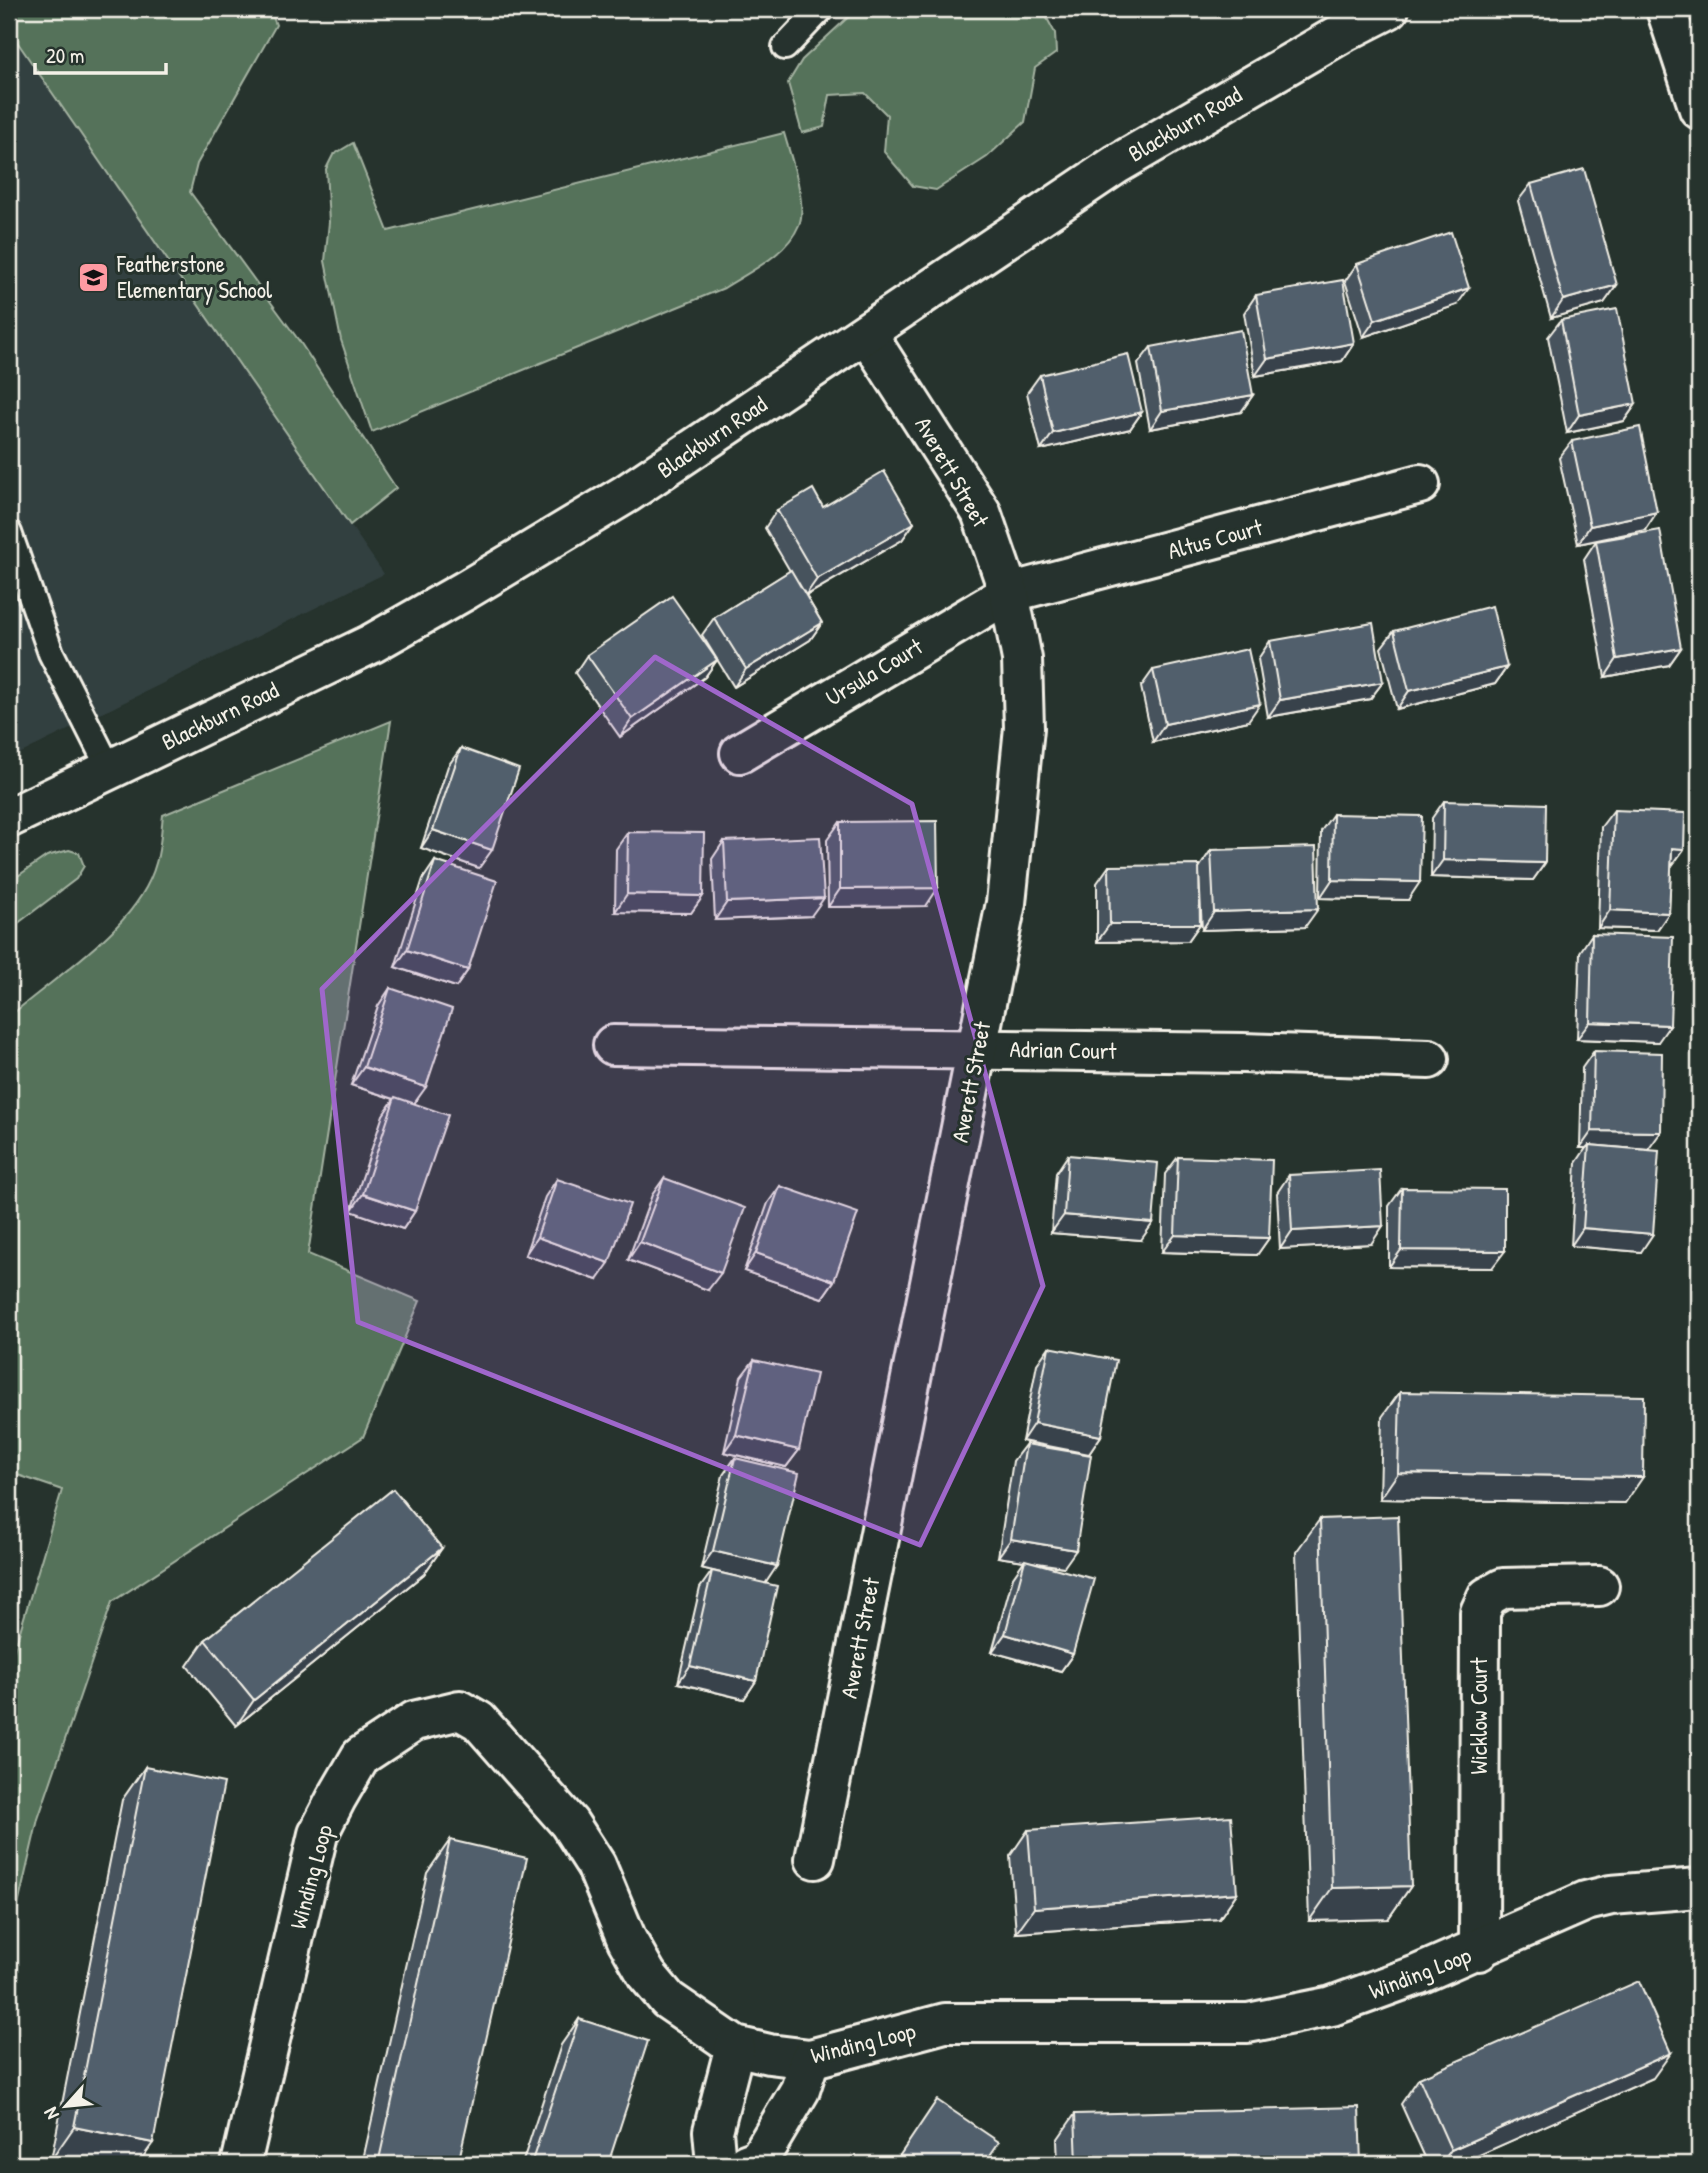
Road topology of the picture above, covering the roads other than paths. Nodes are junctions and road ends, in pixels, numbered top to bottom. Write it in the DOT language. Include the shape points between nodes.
graph roads {
  1 [pos="821,9"];
  2 [pos="1389,9"];
  3 [pos="1666,9"];
  4 [pos="785,47"];
  5 [pos="1699,108"];
  6 [pos="867,334"];
  7 [pos="1420,484"];
  8 [pos="9,533"];
  9 [pos="1010,593"];
  10 [pos="740,753"];
  11 [pos="110,770"];
  12 [pos="9,818"];
  13 [pos="614,1045"];
  14 [pos="977,1049"];
  15 [pos="1429,1059"];
  16 [pos="1599,1586"];
  17 [pos="815,1859"];
  18 [pos="1699,1888"];
  19 [pos="1479,1951"];
  20 [pos="735,2046"];
  21 [pos="810,2059"];
  22 [pos="241,2164"];
  23 [pos="716,2164"];
  24 [pos="746,2164"];
  1 -- 4 [label="lane"];
  2 -- 6 [label="street, Blackburn Road" via="1117,164"];
  3 -- 5 [label="street"];
  6 -- 9 [label="street, Averett Street" via="981,512"];
  6 -- 11 [label="street, Blackburn Road" via="626,494 383,637"];
  7 -- 9 [label="street, Altus Court"];
  8 -- 11 [label="lane" via="51,653"];
  9 -- 10 [label="street, Ursula Court"];
  9 -- 14 [label="street, Averett Street" via="1022,659 1024,728 1006,903"];
  11 -- 12 [label="street, Blackburn Road"];
  13 -- 14 [label="street, Adrian Court"];
  14 -- 15 [label="street, Adrian Court"];
  14 -- 17 [label="street, Averett Street"];
  16 -- 19 [label="street, Wicklow Court" via="1503,1588 1488,1597 1480,1612"];
  18 -- 19 [label="street, Winding Loop" via="1586,1901"];
  19 -- 21 [label="street, Winding Loop" via="1332,2006 1248,2023 945,2023"];
  20 -- 21 [label="street, Winding Loop"];
  20 -- 22 [label="street, Winding Loop" via="668,2000 647,1975 596,1865 569,1823 479,1721 460,1710 440,1712 414,1721 360,1756 318,1834"];
  20 -- 23 [label="street" via="713,2131"];
  21 -- 24 [label="street" via="800,2090 779,2125 758,2159"];
}
